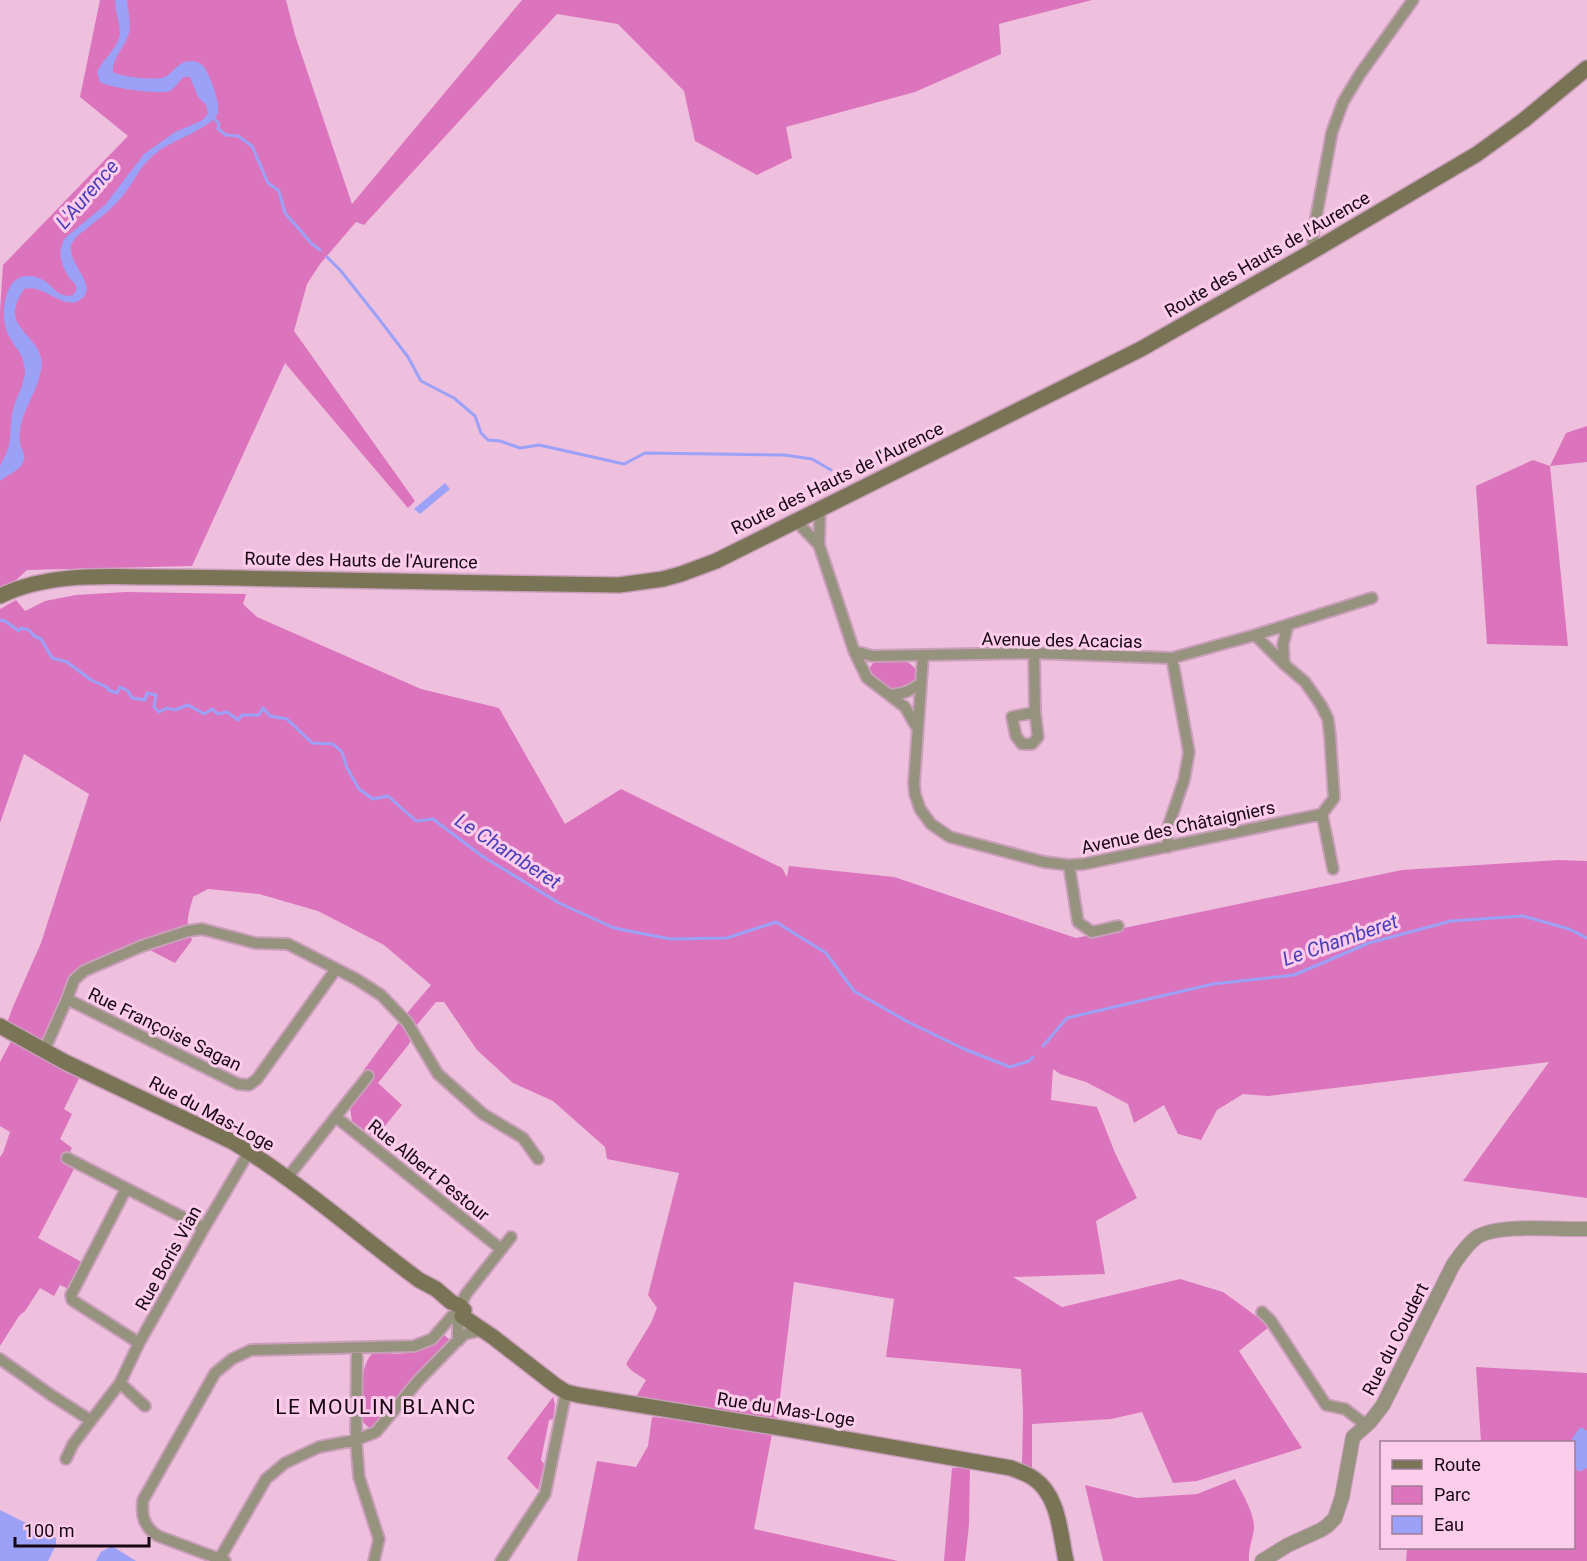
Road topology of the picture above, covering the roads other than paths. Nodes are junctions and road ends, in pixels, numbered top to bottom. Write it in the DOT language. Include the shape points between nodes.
graph roads {
  1 [pos="1413,0"];
  2 [pos="1587,68"];
  3 [pos="1313,251"];
  4 [pos="820,508"];
  5 [pos="795,520"];
  6 [pos="819,545"];
  7 [pos="5,594"];
  8 [pos="1372,598"];
  9 [pos="1288,625"];
  10 [pos="1255,635"];
  11 [pos="855,651"];
  12 [pos="1034,653"];
  13 [pos="923,656"];
  14 [pos="1172,658"];
  15 [pos="1284,664"];
  16 [pos="920,684"];
  17 [pos="891,695"];
  18 [pos="1035,712"];
  19 [pos="917,728"];
  20 [pos="1322,814"];
  21 [pos="1167,847"];
  22 [pos="1069,865"];
  23 [pos="1333,869"];
  24 [pos="1118,926"];
  25 [pos="336,969"];
  26 [pos="67,999"];
  27 [pos="0,1026"];
  28 [pos="44,1051"];
  29 [pos="368,1076"];
  30 [pos="336,1117"];
  31 [pos="249,1152"];
  32 [pos="67,1158"];
  33 [pos="538,1159"];
  34 [pos="287,1178"];
  35 [pos="126,1189"];
  36 [pos="204,1228"];
  37 [pos="1587,1229"];
  38 [pos="511,1237"];
  39 [pos="501,1249"];
  40 [pos="457,1312"];
  41 [pos="1262,1312"];
  42 [pos="483,1330"];
  43 [pos="458,1341"];
  44 [pos="139,1343"];
  45 [pos="357,1348"];
  46 [pos="0,1359"];
  47 [pos="120,1383"];
  48 [pos="566,1392"];
  49 [pos="145,1406"];
  50 [pos="90,1420"];
  51 [pos="1366,1425"];
  52 [pos="356,1440"];
  53 [pos="66,1459"];
  54 [pos="223,1560"];
  55 [pos="374,1561"];
  56 [pos="501,1561"];
  57 [pos="1066,1561"];
  58 [pos="1262,1561"];
  1 -- 3 [label="street" via="1343,102 1332,132"];
  2 -- 3 [label="main road, Route des Hauts de l'Aurence" via="1477,153"];
  3 -- 4 [label="main road, Route des Hauts de l'Aurence" via="1141,349"];
  4 -- 5 [label="main road, Route des Hauts de l'Aurence"];
  4 -- 6 [label="street"];
  5 -- 6 [label="street"];
  5 -- 7 [label="main road, Route des Hauts de l'Aurence" via="716,561 643,583 87,576 38,583"];
  6 -- 11 [label="street"];
  8 -- 9 [label="street, Avenue des Acacias"];
  9 -- 10 [label="street, Avenue des Acacias"];
  9 -- 15 [label="street" via="1283,644"];
  10 -- 14 [label="street, Avenue des Acacias"];
  10 -- 15 [label="street"];
  11 -- 13 [label="street, Avenue des Acacias" via="872,656"];
  11 -- 17 [label="street" via="867,678"];
  12 -- 13 [label="street, Avenue des Acacias"];
  12 -- 14 [label="street, Avenue des Acacias"];
  12 -- 18 [label="street"];
  13 -- 16 [label="street, Avenue des Châtaigniers"];
  14 -- 21 [label="street" via="1189,752 1167,830"];
  15 -- 20 [label="street" via="1305,682 1328,719 1334,798"];
  16 -- 17 [label="street"];
  16 -- 19 [label="street, Avenue des Châtaigniers"];
  17 -- 19 [label="street" via="905,707"];
  19 -- 22 [label="street, Avenue des Châtaigniers" via="915,794 931,824 950,837"];
  20 -- 21 [label="street, Avenue des Châtaigniers"];
  20 -- 23 [label="street"];
  21 -- 22 [label="street, Avenue des Châtaigniers"];
  22 -- 24 [label="street" via="1078,922 1092,932"];
  25 -- 26 [label="street" via="288,944 255,943 202,929 165,938 84,971 74,980"];
  25 -- 26 [label="street, Rue Françoise Sagan" via="249,1085 238,1084"];
  25 -- 33 [label="street" via="381,995 406,1022 438,1074 483,1114 523,1138"];
  26 -- 28 [label="street"];
  27 -- 28 [label="main road, Rue du Mas-Loge"];
  28 -- 31 [label="main road, Rue du Mas-Loge"];
  29 -- 30 [label="street"];
  30 -- 34 [label="street"];
  30 -- 39 [label="street, Rue Albert Pestour"];
  31 -- 34 [label="main road, Rue du Mas-Loge"];
  31 -- 36 [label="street, Rue Boris Vian"];
  32 -- 35 [label="street"];
  34 -- 40 [label="main road, Rue du Mas-Loge"];
  35 -- 36 [label="street"];
  35 -- 44 [label="street" via="71,1296"];
  36 -- 44 [label="street, Rue Boris Vian"];
  37 -- 51 [label="street, Rue du Coudert" via="1507,1228 1477,1237 1453,1265 1383,1405"];
  38 -- 39 [label="street"];
  39 -- 40 [label="street"];
  40 -- 42 [label="main road, Rue du Mas-Loge"];
  40 -- 43 [label="street"];
  40 -- 45 [label="street" via="424,1343"];
  41 -- 51 [label="street" via="1326,1405 1345,1409"];
  42 -- 43 [label="street" via="465,1334"];
  42 -- 48 [label="main road, Rue du Mas-Loge"];
  43 -- 52 [label="street" via="376,1432"];
  44 -- 47 [label="street, Rue Boris Vian"];
  45 -- 52 [label="street"];
  45 -- 54 [label="street" via="251,1350 215,1373 143,1500 141,1512 144,1523 158,1536"];
  46 -- 50 [label="street"];
  47 -- 49 [label="street"];
  47 -- 50 [label="street, Rue Boris Vian"];
  48 -- 56 [label="street" via="545,1494"];
  48 -- 57 [label="main road, Rue du Mas-Loge" via="1011,1468 1033,1478 1053,1503"];
  50 -- 53 [label="street, Rue Boris Vian"];
  51 -- 58 [label="street, Rue du Coudert" via="1353,1437 1335,1518 1321,1530"];
  52 -- 54 [label="street" via="318,1447 285,1463 266,1479"];
  52 -- 55 [label="street" via="358,1477 379,1539"];
}
